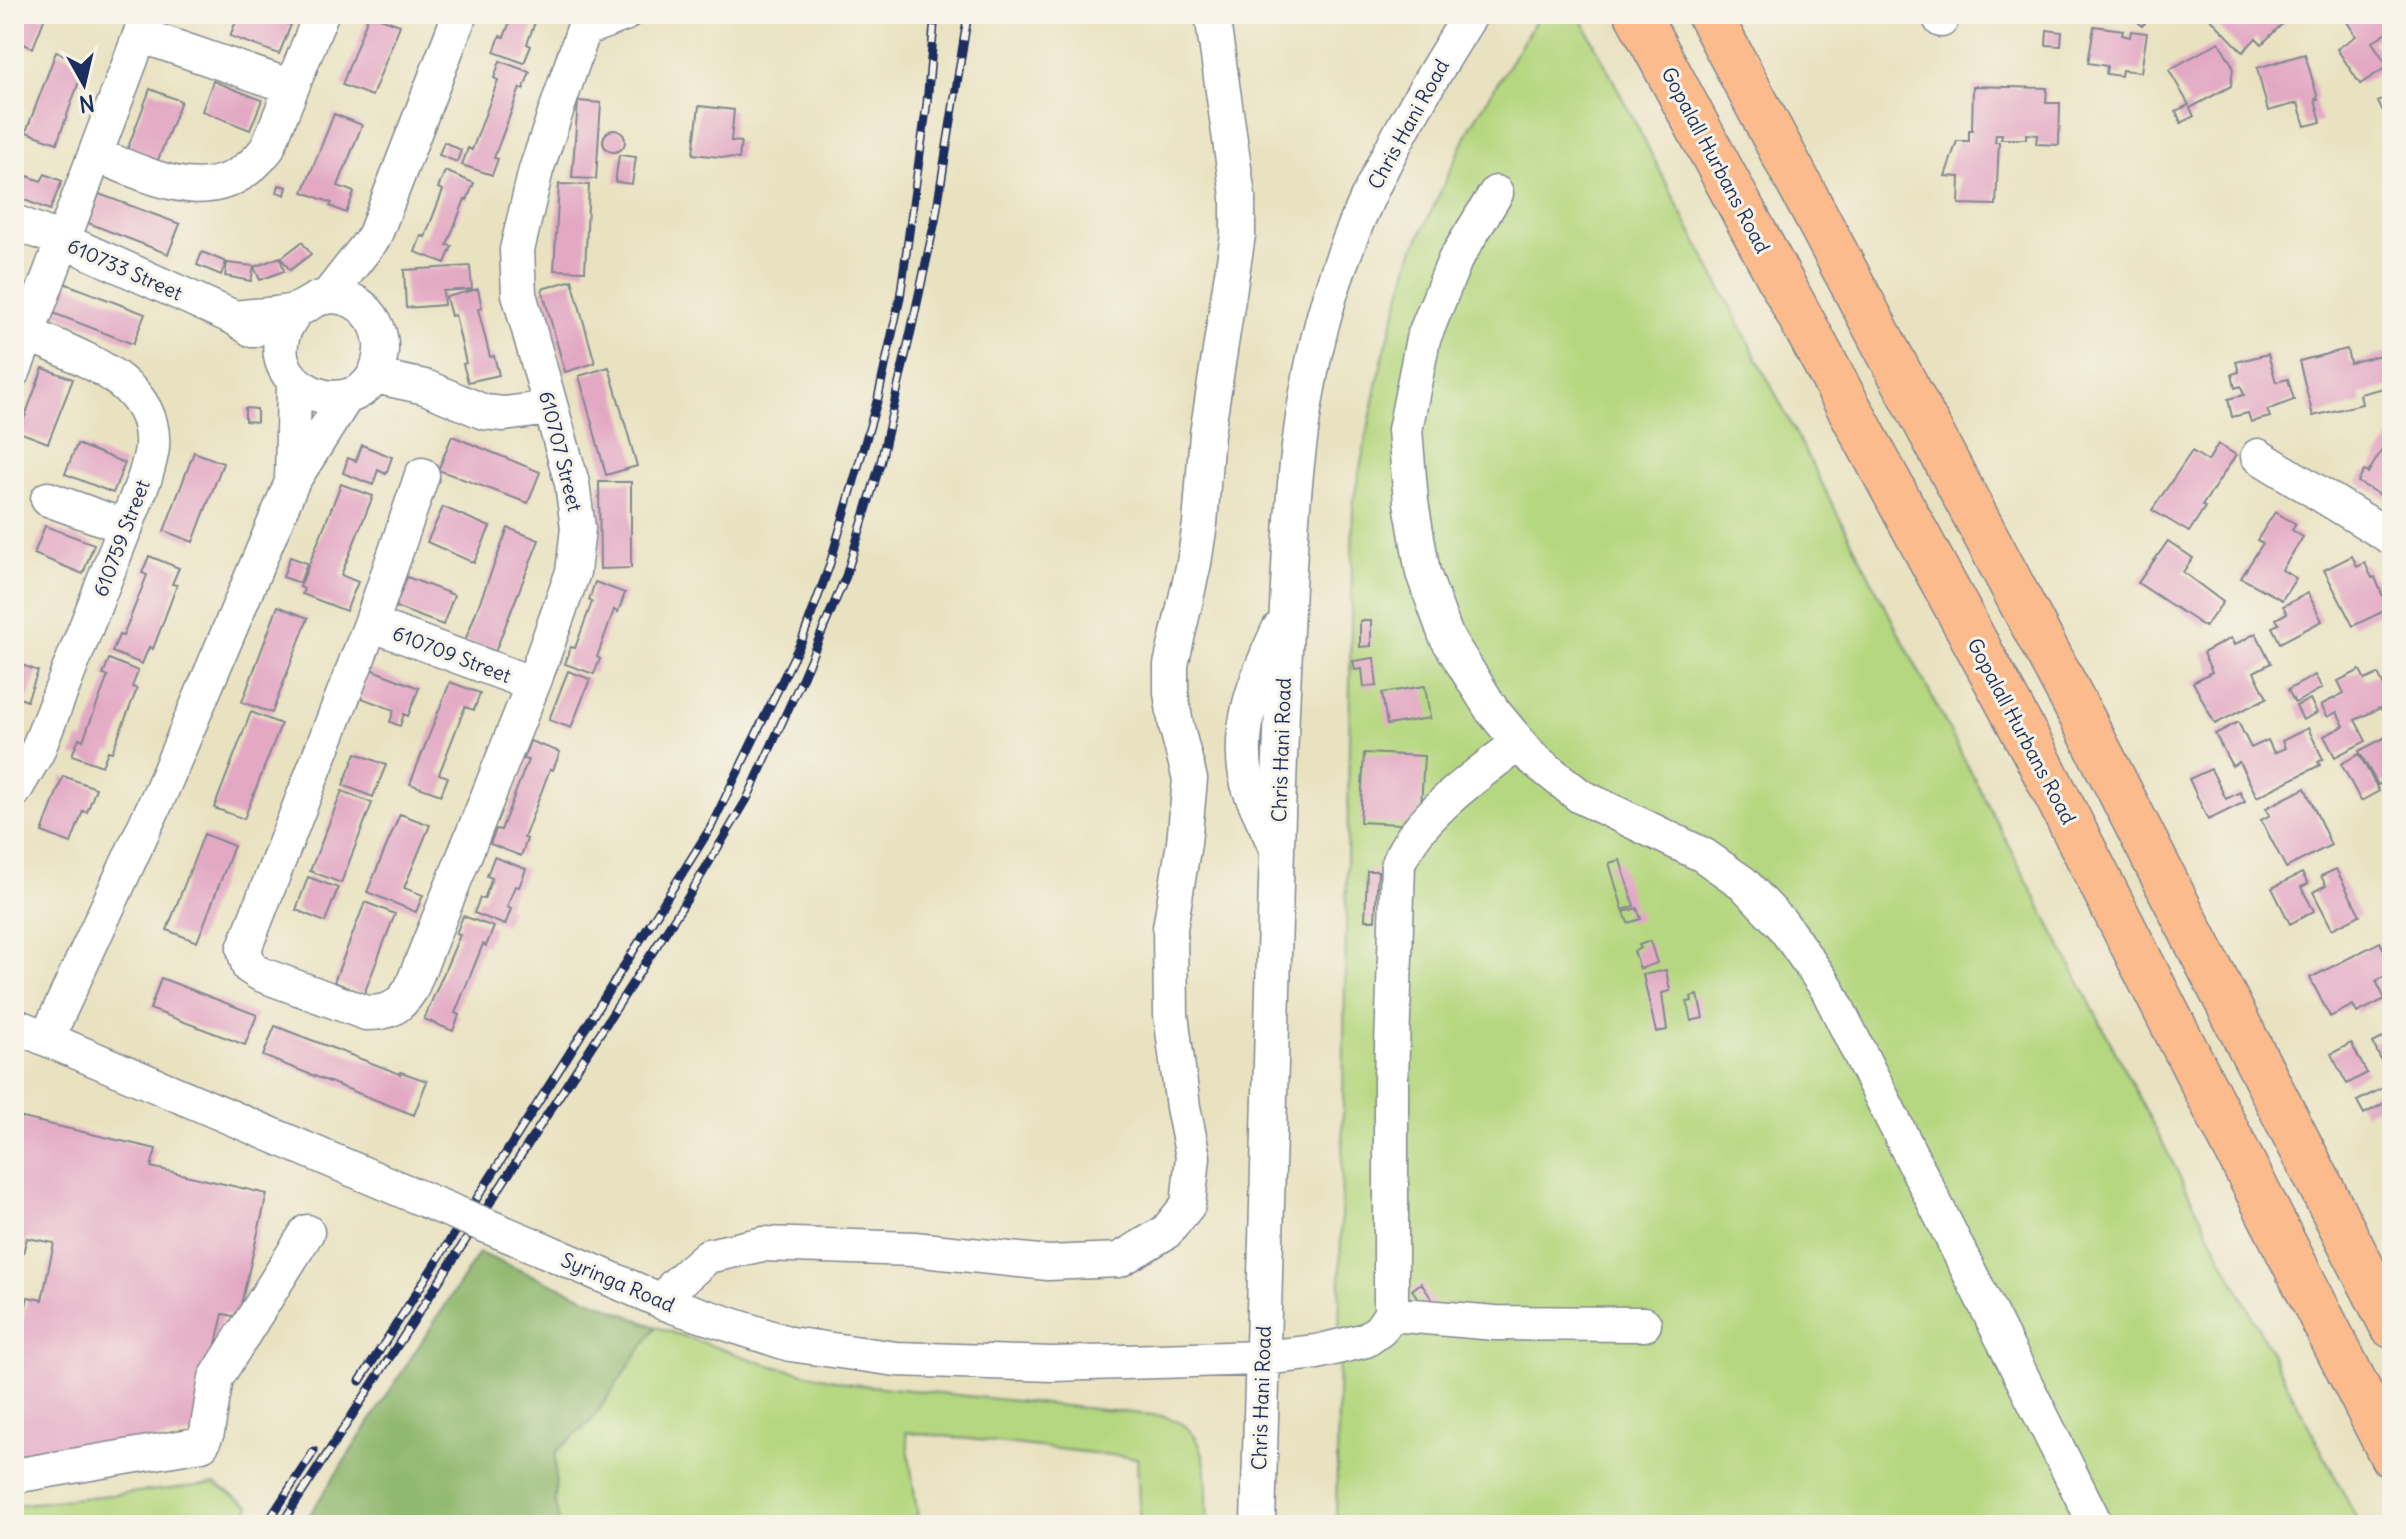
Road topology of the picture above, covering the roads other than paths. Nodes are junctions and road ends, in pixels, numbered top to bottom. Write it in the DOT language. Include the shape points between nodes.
graph roads {
  1 [pos="321,14"];
  2 [pos="460,14"];
  3 [pos="624,14"];
  4 [pos="1212,14"];
  5 [pos="1471,14"];
  6 [pos="1637,14"];
  7 [pos="1709,14"];
  8 [pos="587,22"];
  9 [pos="144,24"];
  10 [pos="292,87"];
  11 [pos="96,155"];
  12 [pos="1496,193"];
  13 [pos="14,222"];
  14 [pos="374,237"];
  15 [pos="64,241"];
  16 [pos="312,303"];
  17 [pos="235,318"];
  18 [pos="376,324"];
  19 [pos="29,334"];
  20 [pos="280,347"];
  21 [pos="14,370"];
  22 [pos="374,376"];
  23 [pos="294,382"];
  24 [pos="425,387"];
  25 [pos="346,397"];
  26 [pos="551,408"];
  27 [pos="2258,456"];
  28 [pos="422,475"];
  29 [pos="292,482"];
  30 [pos="48,499"];
  31 [pos="126,527"];
  32 [pos="2392,538"];
  33 [pos="371,624"];
  34 [pos="533,684"];
  35 [pos="1519,743"];
  36 [pos="26,748"];
  37 [pos="14,791"];
  38 [pos="14,1025"];
  39 [pos="47,1038"];
  40 [pos="307,1232"];
  41 [pos="664,1303"];
  42 [pos="1391,1314"];
  43 [pos="1644,1324"];
  44 [pos="2392,1326"];
  45 [pos="1262,1358"];
  46 [pos="2392,1456"];
  47 [pos="14,1476"];
  48 [pos="1258,1525"];
  49 [pos="2096,1525"];
  1 -- 10 [label="street"];
  2 -- 14 [label="street"];
  3 -- 8 [label="street"];
  4 -- 41 [label="street" via="1238,196 1238,235 1207,434 1194,563 1171,665 1176,725 1190,779 1170,928 1171,1015 1193,1157 1188,1205 1166,1232 1119,1260 1048,1263 914,1249 763,1244 708,1256 674,1286"];
  5 -- 45 [label="street, Chris Hani Road" via="1403,124 1366,199 1337,272 1302,422 1286,613"];
  6 -- 46 [label="highway, Gopalall Hurbans Road" via="2035,753"];
  7 -- 44 [label="highway" via="2092,737"];
  8 -- 26 [label="street, 610707 Street" via="536,170 517,250 519,294"];
  9 -- 10 [label="street"];
  9 -- 11 [label="street"];
  10 -- 11 [label="street" via="267,149 237,178 194,187 171,184"];
  11 -- 15 [label="street"];
  12 -- 35 [label="street" via="1455,260 1423,339 1405,430 1423,573 1446,636"];
  13 -- 15 [label="street, 610733 Street"];
  14 -- 16 [label="street"];
  14 -- 18 [label="street"];
  15 -- 17 [label="street, 610733 Street"];
  15 -- 19 [label="street"];
  16 -- 17 [label="street"];
  16 -- 18 [label="street" via="343,298 357,303"];
  16 -- 20 [label="street" via="288,321"];
  17 -- 20 [label="street, 610733 Street"];
  18 -- 22 [label="street" via="380,360"];
  18 -- 24 [label="street"];
  19 -- 21 [label="street"];
  19 -- 31 [label="street, 610759 Street" via="110,372 139,398 152,446"];
  20 -- 23 [label="street"];
  22 -- 24 [label="street"];
  22 -- 25 [label="street"];
  23 -- 25 [label="street" via="310,394"];
  23 -- 29 [label="street"];
  24 -- 26 [label="street" via="484,412"];
  25 -- 29 [label="street"];
  26 -- 34 [label="street, 610707 Street" via="572,483 578,528 573,572"];
  27 -- 32 [label="street"];
  28 -- 33 [label="street"];
  29 -- 39 [label="street" via="162,789"];
  30 -- 31 [label="street"];
  31 -- 36 [label="street, 610759 Street"];
  33 -- 34 [label="street, 610709 Street"];
  33 -- 34 [label="street, 610707 Street" via="244,949 249,967 260,974 366,1013 393,1010 402,1002"];
  35 -- 42 [label="street" via="1455,792 1406,843 1398,864"];
  35 -- 49 [label="street" via="1580,796 1703,855 1743,883 1782,924 1827,988"];
  36 -- 37 [label="street, 610759 Street"];
  38 -- 39 [label="street, Syringa Road"];
  39 -- 41 [label="street, Syringa Road, bridge"];
  40 -- 47 [label="street" via="216,1378 202,1444"];
  41 -- 45 [label="street, Syringa Road" via="790,1344 896,1359 1053,1364"];
  42 -- 43 [label="street" via="1495,1323"];
  42 -- 45 [label="street, Syringa Road" via="1366,1340"];
  45 -- 48 [label="street, Chris Hani Road"];
}
